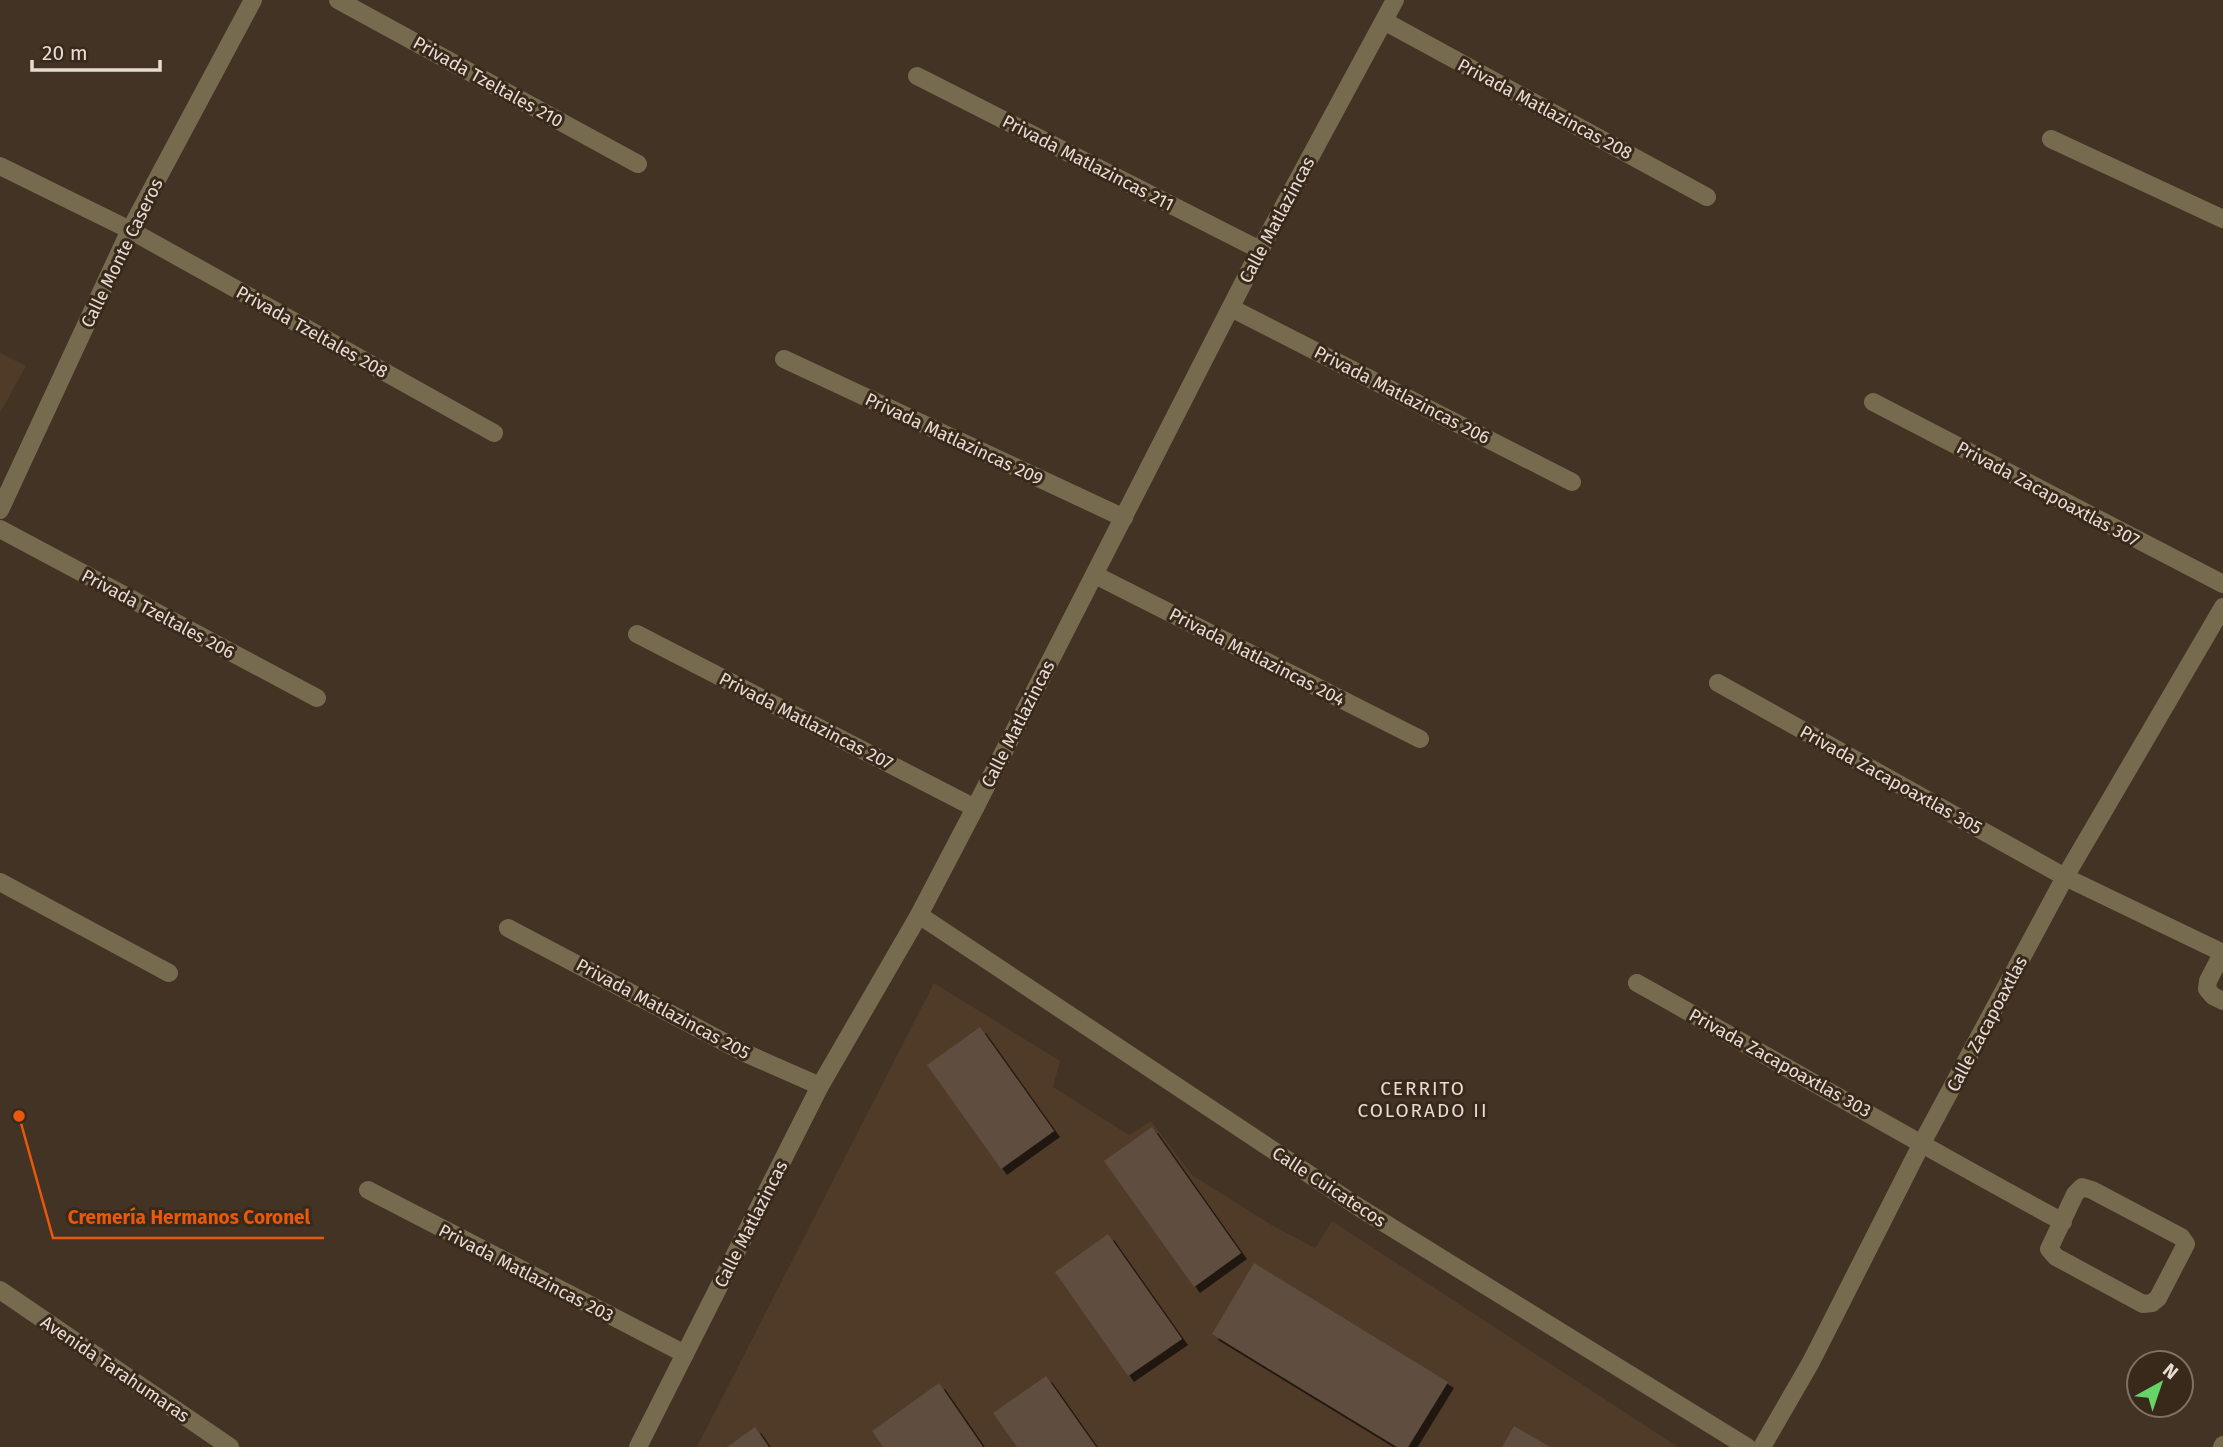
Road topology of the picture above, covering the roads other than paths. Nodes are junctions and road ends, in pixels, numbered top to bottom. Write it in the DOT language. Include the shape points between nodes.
graph roads {
  1 [pos="253,0"];
  2 [pos="338,0"];
  3 [pos="1395,0"];
  4 [pos="1384,21"];
  5 [pos="916,76"];
  6 [pos="2051,138"];
  7 [pos="638,164"];
  8 [pos="0,166"];
  9 [pos="1707,197"];
  10 [pos="2223,219"];
  11 [pos="131,230"];
  12 [pos="1260,250"];
  13 [pos="1231,308"];
  14 [pos="784,359"];
  15 [pos="1873,402"];
  16 [pos="494,433"];
  17 [pos="1572,482"];
  18 [pos="0,510"];
  19 [pos="1124,518"];
  20 [pos="0,529"];
  21 [pos="1094,575"];
  22 [pos="2223,584"];
  23 [pos="2223,607"];
  24 [pos="637,634"];
  25 [pos="1717,682"];
  26 [pos="317,698"];
  27 [pos="1420,739"];
  28 [pos="975,808"];
  29 [pos="2065,877"];
  30 [pos="0,883"];
  31 [pos="919,915"];
  32 [pos="508,928"];
  33 [pos="2223,953"];
  34 [pos="169,973"];
  35 [pos="1637,984"];
  36 [pos="2223,1001"];
  37 [pos="820,1086"];
  38 [pos="1922,1143"];
  39 [pos="368,1191"];
  40 [pos="2063,1222"];
  41 [pos="0,1290"];
  42 [pos="685,1354"];
  43 [pos="230,1447"];
  44 [pos="638,1447"];
  45 [pos="1747,1447"];
  46 [pos="1762,1447"];
  1 -- 11 [label="street, Calle Monte Caseros"];
  2 -- 7 [label="street, Privada Tzeltales 210"];
  3 -- 4 [label="street, Calle Matlazincas"];
  4 -- 9 [label="street, Privada Matlazincas 208"];
  4 -- 12 [label="street, Calle Matlazincas"];
  5 -- 12 [label="street, Privada Matlazincas 211"];
  6 -- 10 [label="street"];
  8 -- 11 [label="street, Privada Tzeltales 208"];
  11 -- 16 [label="street, Privada Tzeltales 208"];
  11 -- 18 [label="street, Calle Monte Caseros"];
  12 -- 13 [label="street, Calle Matlazincas"];
  13 -- 17 [label="street, Privada Matlazincas 206"];
  13 -- 19 [label="street, Calle Matlazincas"];
  14 -- 19 [label="street, Privada Matlazincas 209"];
  15 -- 22 [label="street, Privada Zacapoaxtlas 307"];
  19 -- 21 [label="street, Calle Matlazincas"];
  20 -- 26 [label="street, Privada Tzeltales 206"];
  21 -- 27 [label="street, Privada Matlazincas 204"];
  21 -- 28 [label="street, Calle Matlazincas"];
  23 -- 29 [label="street, Calle Zacapoaxtlas"];
  24 -- 28 [label="street, Privada Matlazincas 207"];
  25 -- 29 [label="street, Privada Zacapoaxtlas 305"];
  28 -- 31 [label="street, Calle Matlazincas"];
  29 -- 33 [label="street, Privada Zacapoaxtlas 305"];
  29 -- 38 [label="street, Calle Zacapoaxtlas"];
  30 -- 34 [label="street"];
  31 -- 37 [label="street, Calle Matlazincas"];
  31 -- 45 [label="street, Calle Cuicatecos" via="1360,1208"];
  32 -- 37 [label="street, Privada Matlazincas 205" via="745,1053"];
  33 -- 36 [label="street" via="2207,989"];
  35 -- 38 [label="street, Privada Zacapoaxtlas 303"];
  37 -- 42 [label="street, Calle Matlazincas"];
  38 -- 40 [label="street, Privada Zacapoaxtlas 303"];
  38 -- 46 [label="street, Calle Zacapoaxtlas" via="1811,1362"];
  39 -- 42 [label="street, Privada Matlazincas 203"];
  40 -- 40 [label="street" via="2049,1249 2056,1257 2143,1304 2158,1298 2186,1244 2181,1237 2082,1187"];
  41 -- 43 [label="street, Avenida Tarahumaras"];
  42 -- 44 [label="street, Calle Matlazincas"];
}
